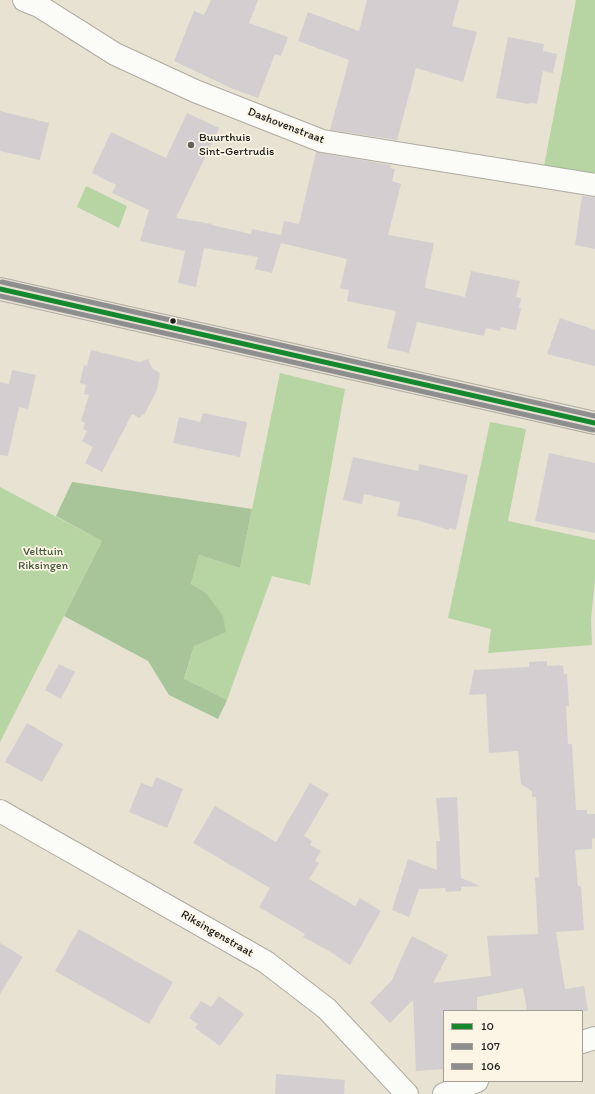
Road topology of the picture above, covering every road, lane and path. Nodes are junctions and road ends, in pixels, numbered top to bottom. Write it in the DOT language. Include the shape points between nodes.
graph roads {
  1 [pos="24,0"];
  2 [pos="595,186"];
  3 [pos="0,290"];
  4 [pos="595,423"];
  5 [pos="0,811"];
  6 [pos="595,1038"];
  7 [pos="583,1042"];
  8 [pos="474,1082"];
  9 [pos="407,1094"];
  10 [pos="444,1094"];
  1 -- 2 [label="street, Dashovenstraat" via="39,6 115,54 196,91 322,141"];
  3 -- 4 [label="main road"];
  5 -- 9 [label="street, Riksingenstraat" via="266,962 328,1009"];
  6 -- 7 [label="street"];
  8 -- 10 [label="street"];
}
